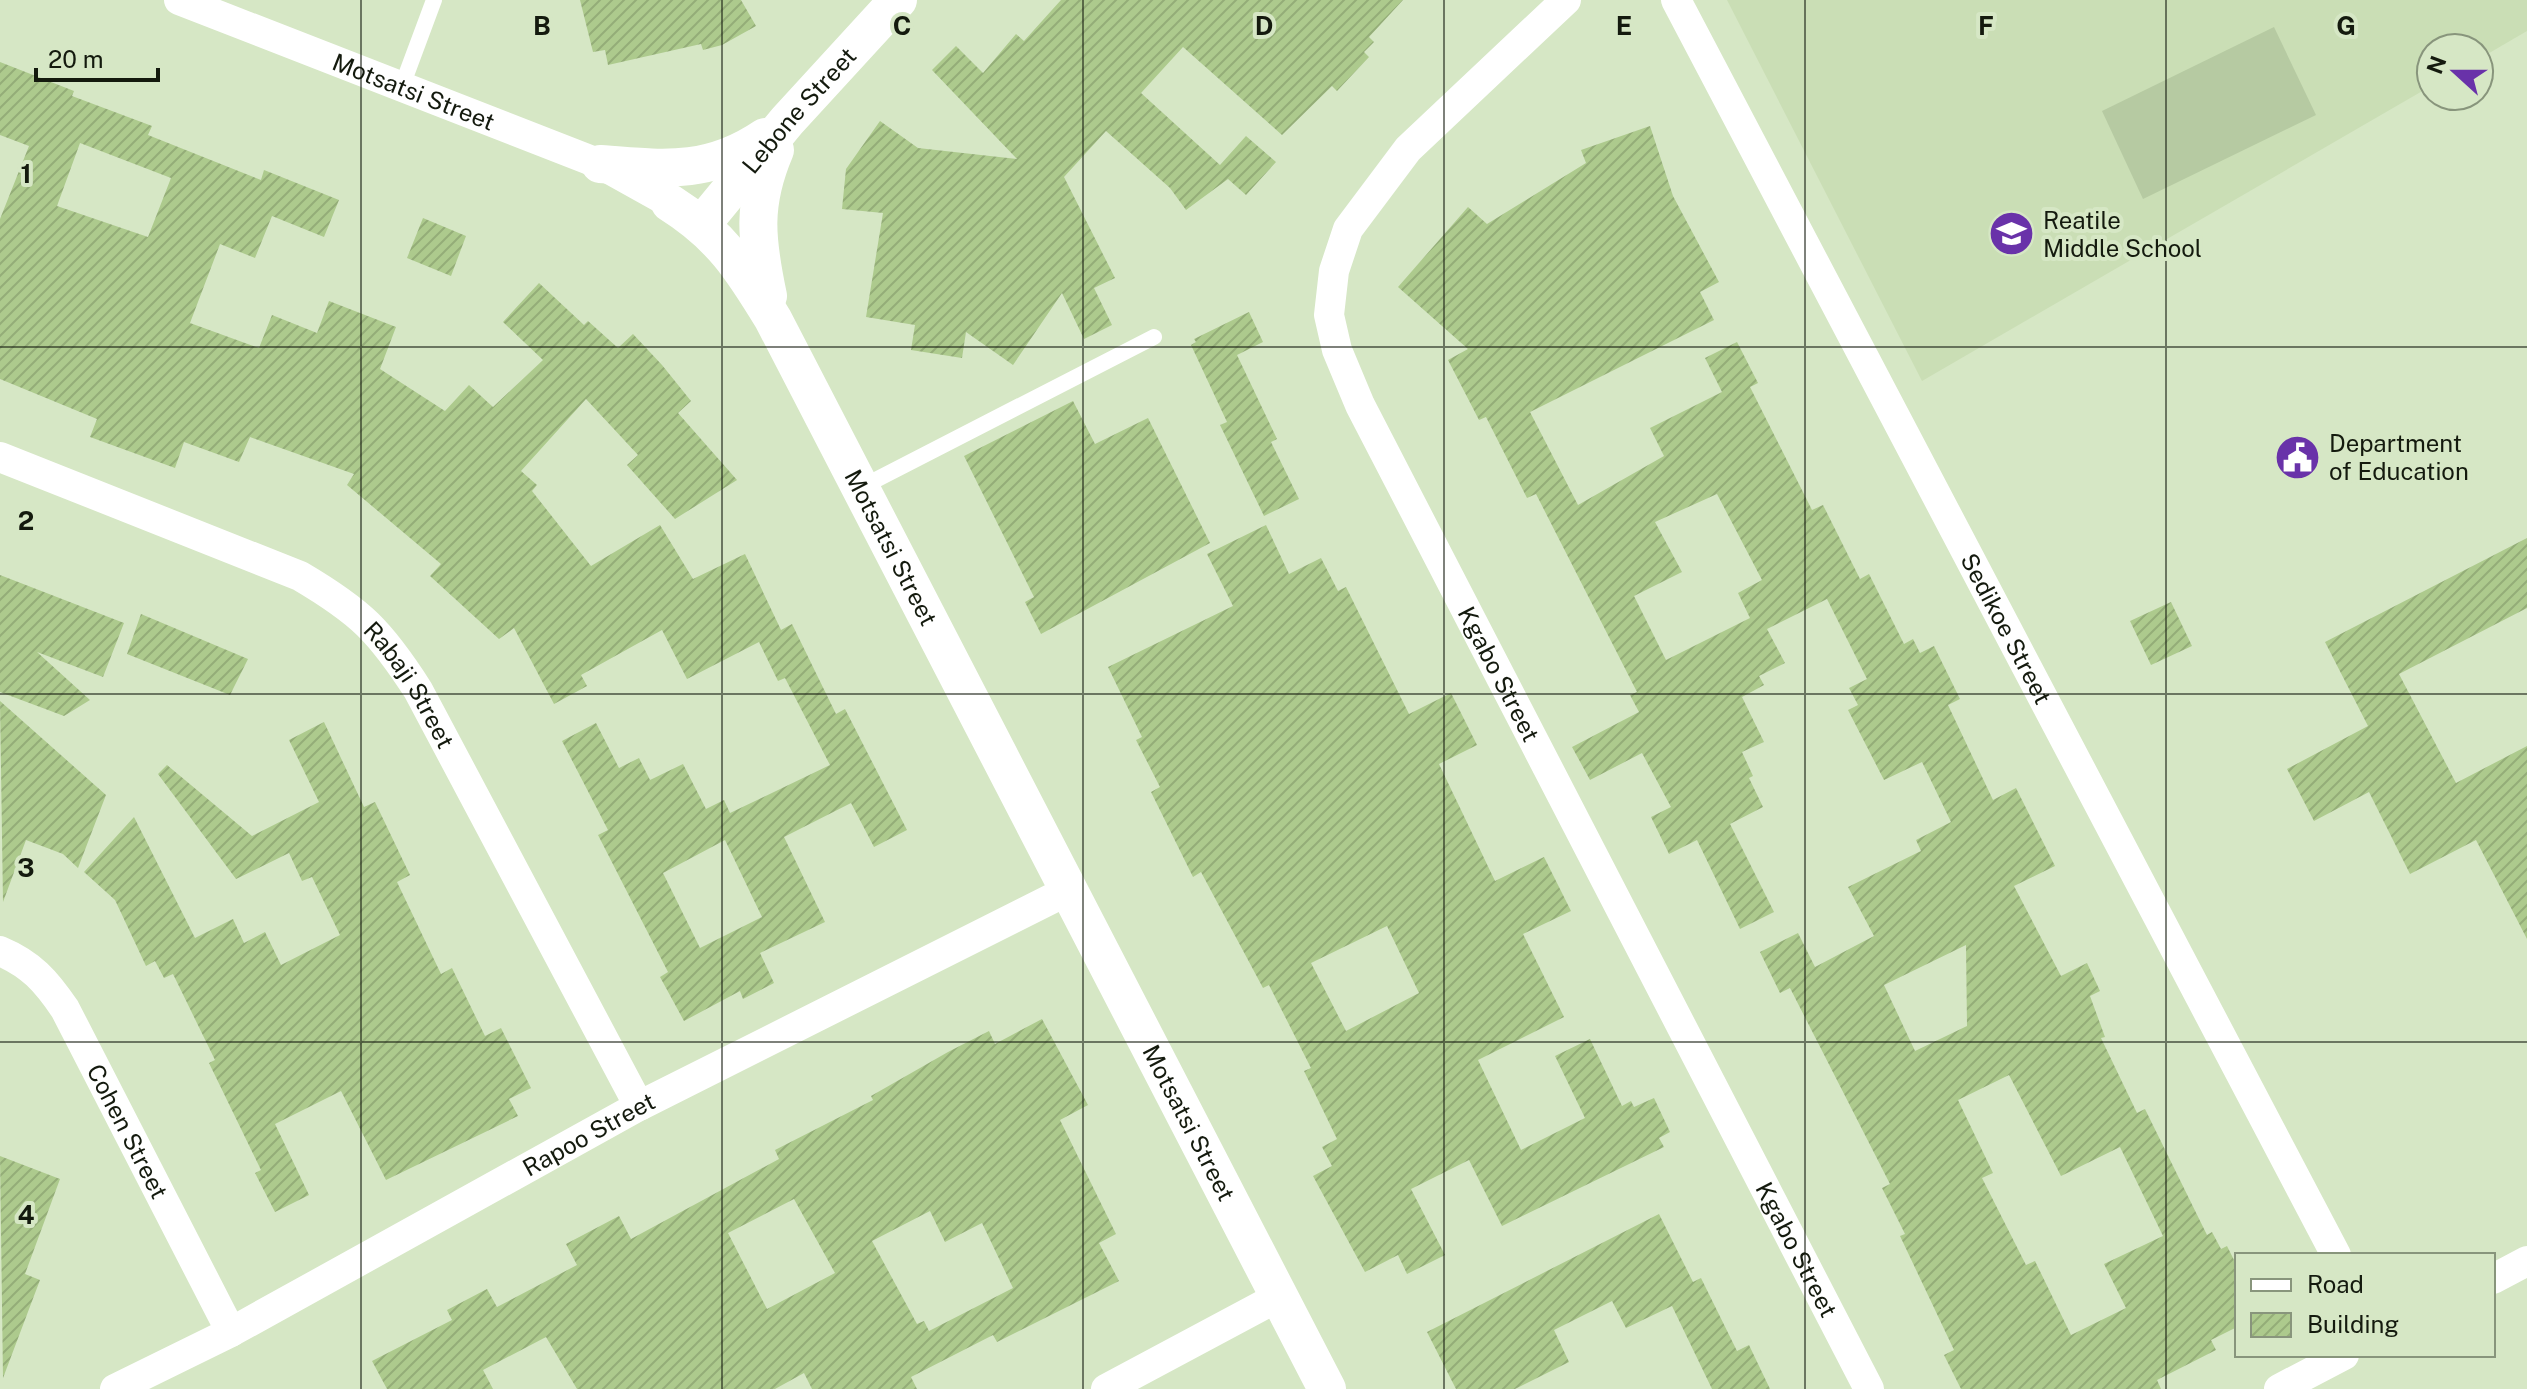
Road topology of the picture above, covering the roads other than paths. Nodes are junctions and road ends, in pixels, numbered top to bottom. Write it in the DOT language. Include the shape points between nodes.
graph roads {
  1 [pos="179,0"];
  2 [pos="434,0"];
  3 [pos="898,0"];
  4 [pos="1566,0"];
  5 [pos="1676,0"];
  6 [pos="402,86"];
  7 [pos="787,121"];
  8 [pos="600,164"];
  9 [pos="670,203"];
  10 [pos="703,223"];
  11 [pos="773,319"];
  12 [pos="1154,337"];
  13 [pos="0,457"];
  14 [pos="859,488"];
  15 [pos="1069,890"];
  16 [pos="0,951"];
  17 [pos="639,1106"];
  18 [pos="2335,1253"];
  19 [pos="2527,1261"];
  20 [pos="2495,1278"];
  21 [pos="1280,1296"];
  22 [pos="231,1332"];
  23 [pos="2340,1357"];
  24 [pos="115,1389"];
  25 [pos="1106,1389"];
  26 [pos="1327,1389"];
  27 [pos="1869,1389"];
  28 [pos="2279,1389"];
  1 -- 6 [label="street, Motsatsi Street"];
  2 -- 6 [label="lane"];
  3 -- 7 [label="street, Lebone Street"];
  4 -- 27 [label="street, Kgabo Street" via="1399,160 1348,229 1334,271 1329,315 1360,405"];
  5 -- 18 [label="street, Sedikoe Street"];
  6 -- 8 [label="street, Motsatsi Street"];
  7 -- 8 [label="street" via="742,152 704,167"];
  7 -- 10 [label="street, Lebone Street"];
  7 -- 11 [label="street" via="763,179 756,218"];
  8 -- 9 [label="street, Motsatsi Street"];
  9 -- 10 [label="street, Motsatsi Street"];
  10 -- 11 [label="street, Motsatsi Street" via="726,247"];
  11 -- 14 [label="street, Motsatsi Street"];
  12 -- 14 [label="lane"];
  13 -- 17 [label="street, Rabaji Street" via="300,576 345,603 385,638 418,690"];
  14 -- 15 [label="street, Motsatsi Street"];
  15 -- 17 [label="street, Rapoo Street"];
  15 -- 21 [label="street, Motsatsi Street"];
  16 -- 22 [label="street, Cohen Street" via="26,962 65,1009"];
  17 -- 22 [label="street, Rapoo Street"];
  19 -- 20 [label="street"];
  21 -- 25 [label="street"];
  21 -- 26 [label="street, Motsatsi Street"];
  22 -- 24 [label="street, Rapoo Street"];
  23 -- 28 [label="street"];
}
